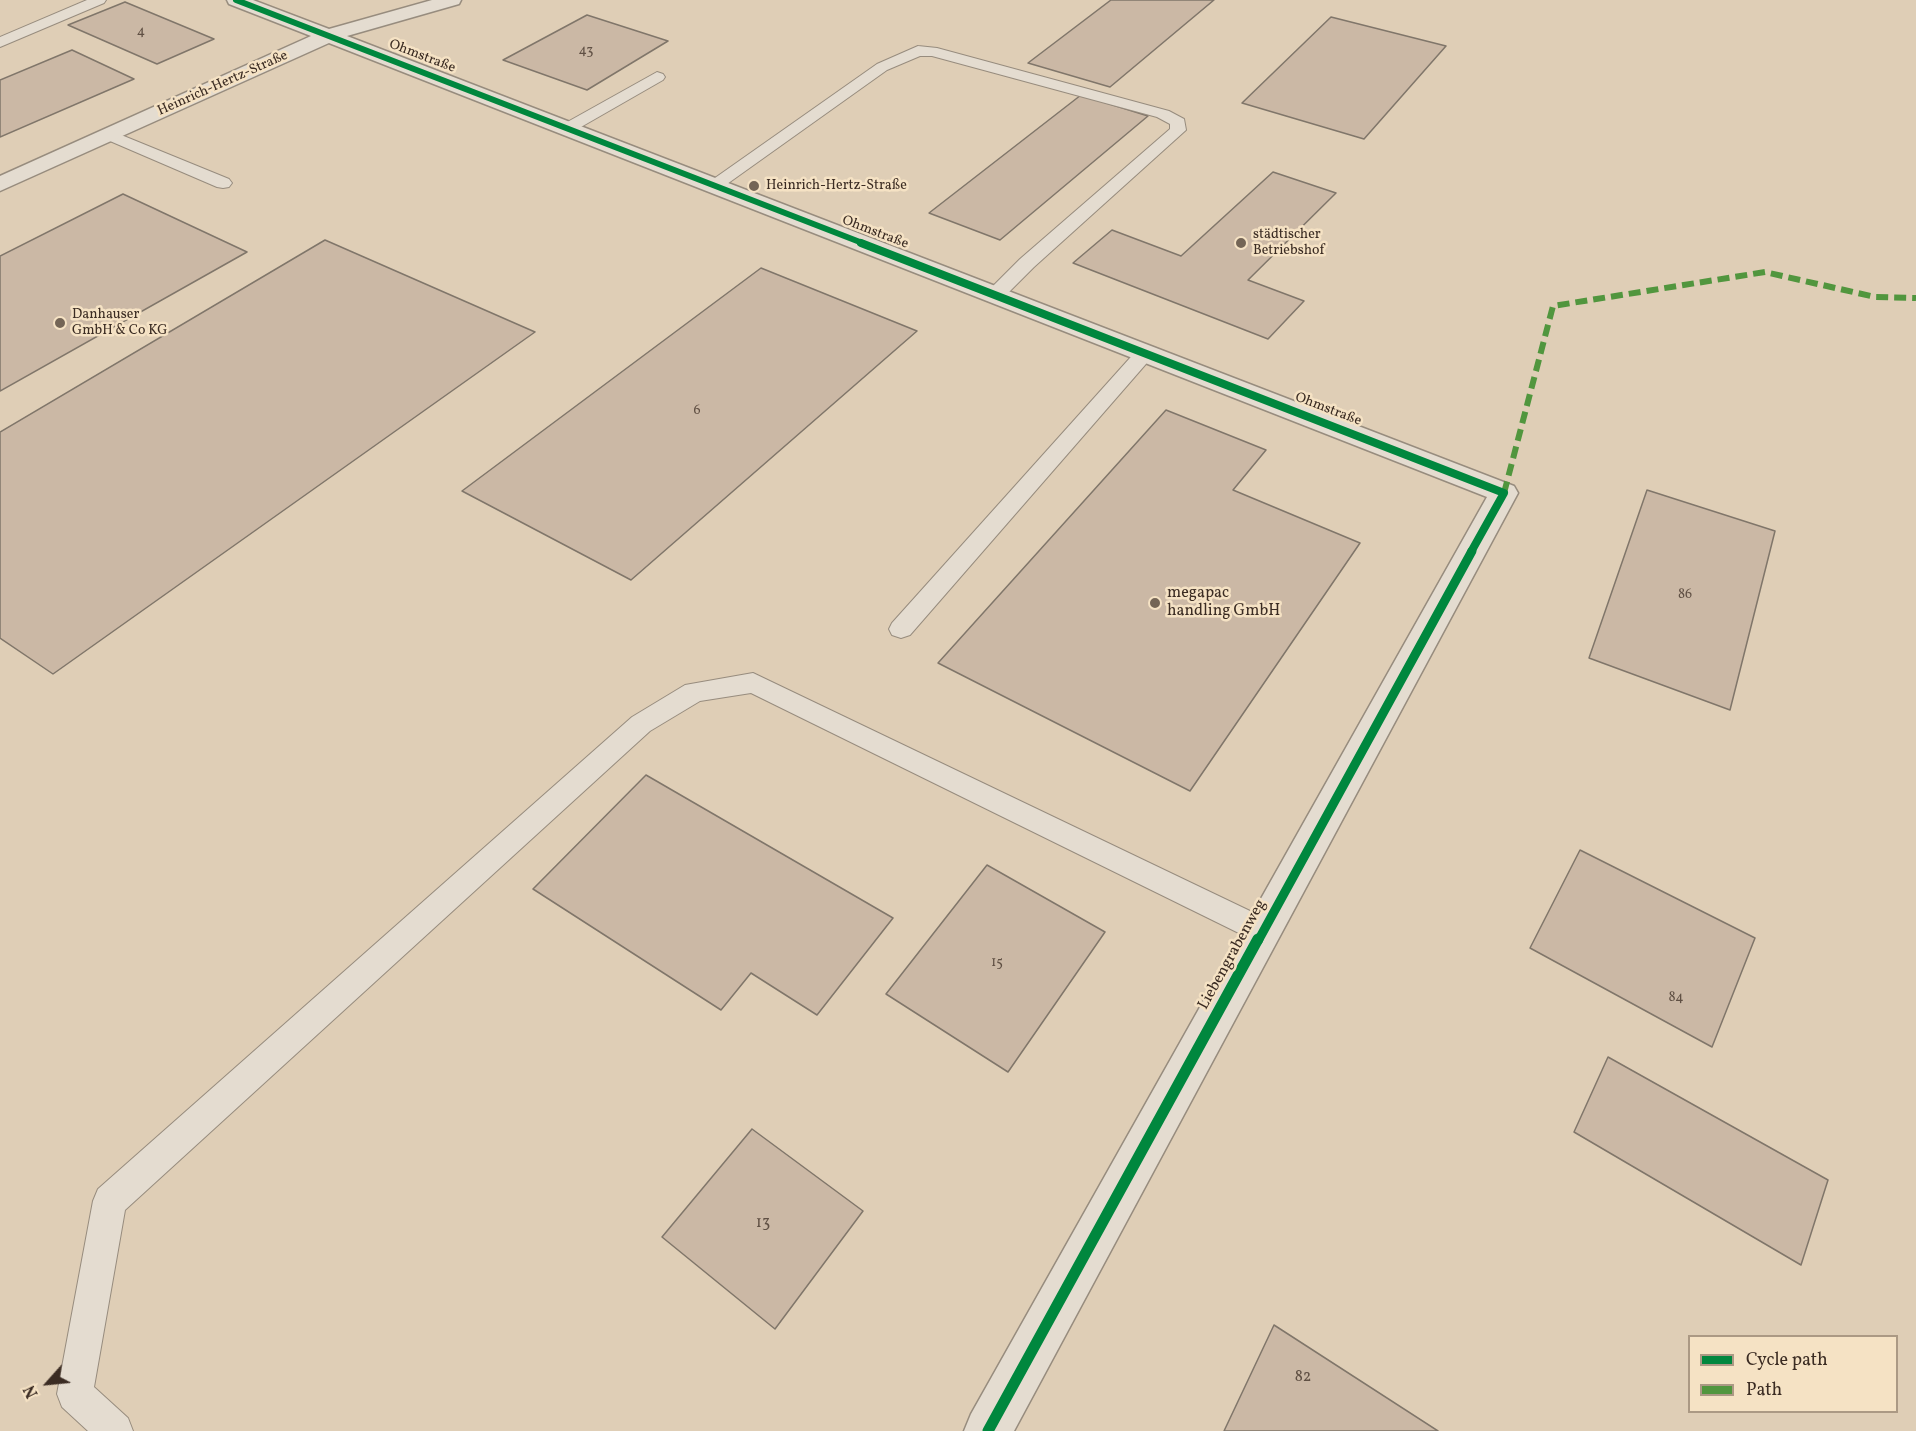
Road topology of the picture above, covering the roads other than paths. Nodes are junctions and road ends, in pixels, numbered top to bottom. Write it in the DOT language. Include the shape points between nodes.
graph roads {
  1 [pos="99,0"];
  2 [pos="236,0"];
  3 [pos="452,0"];
  4 [pos="330,36"];
  5 [pos="0,42"];
  6 [pos="657,77"];
  7 [pos="568,128"];
  8 [pos="109,135"];
  9 [pos="223,183"];
  10 [pos="0,184"];
  11 [pos="714,185"];
  12 [pos="995,294"];
  13 [pos="1145,353"];
  14 [pos="1504,493"];
  15 [pos="902,629"];
  16 [pos="1263,932"];
  17 [pos="115,1431"];
  18 [pos="988,1431"];
  1 -- 5 [label="lane"];
  2 -- 4 [label="street, Ohmstraße"];
  3 -- 4 [label="street, Heinrich-Hertz-Straße"];
  4 -- 7 [label="street, Ohmstraße"];
  4 -- 8 [label="street, Heinrich-Hertz-Straße"];
  6 -- 7 [label="lane"];
  7 -- 11 [label="street, Ohmstraße"];
  8 -- 9 [label="lane"];
  8 -- 10 [label="street, Heinrich-Hertz-Straße"];
  11 -- 12 [label="street, Ohmstraße"];
  11 -- 12 [label="lane" via="882,67 918,51 932,51 1163,114 1178,122 1178,130"];
  12 -- 13 [label="street, Ohmstraße"];
  13 -- 14 [label="street, Ohmstraße"];
  13 -- 15 [label="lane"];
  14 -- 16 [label="street, Liebengrabenweg"];
  16 -- 17 [label="lane" via="753,683 694,692 641,724 110,1201 75,1394"];
  16 -- 18 [label="street, Liebengrabenweg"];
}
